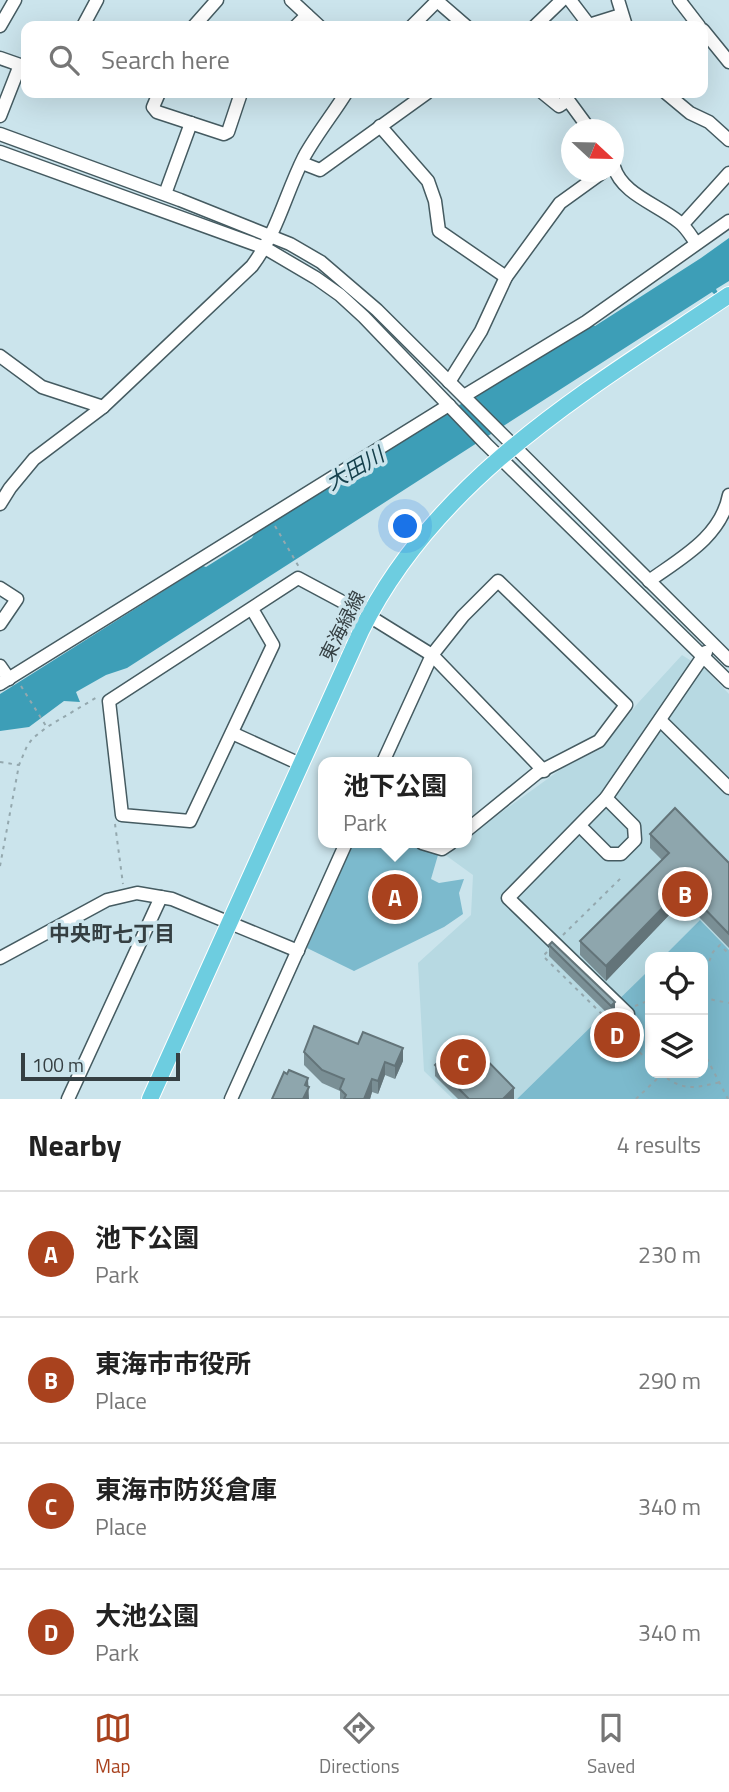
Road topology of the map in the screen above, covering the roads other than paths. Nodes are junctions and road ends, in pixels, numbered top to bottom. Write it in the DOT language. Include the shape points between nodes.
graph roads {
  1 [pos="15,0"];
  2 [pos="97,0"];
  3 [pos="217,0"];
  4 [pos="291,0"];
  5 [pos="437,0"];
  6 [pos="562,0"];
  7 [pos="570,0"];
  8 [pos="618,0"];
  9 [pos="679,0"];
  10 [pos="307,15"];
  11 [pos="623,20"];
  12 [pos="86,21"];
  13 [pos="198,21"];
  14 [pos="301,21"];
  15 [pos="314,21"];
  16 [pos="417,21"];
  17 [pos="460,21"];
  18 [pos="540,21"];
  19 [pos="586,21"];
  20 [pos="695,21"];
  21 [pos="0,26"];
  22 [pos="708,36"];
  23 [pos="0,58"];
  24 [pos="729,62"];
  25 [pos="21,65"];
  26 [pos="21,70"];
  27 [pos="156,98"];
  28 [pos="239,98"];
  29 [pos="343,98"];
  30 [pos="420,98"];
  31 [pos="549,98"];
  32 [pos="672,98"];
  33 [pos="0,116"];
  34 [pos="582,119"];
  35 [pos="191,123"];
  36 [pos="380,126"];
  37 [pos="0,134"];
  38 [pos="729,139"];
  39 [pos="0,152"];
  40 [pos="302,163"];
  41 [pos="729,173"];
  42 [pos="589,182"];
  43 [pos="619,182"];
  44 [pos="165,194"];
  45 [pos="729,221"];
  46 [pos="683,224"];
  47 [pos="268,242"];
  48 [pos="696,243"];
  49 [pos="506,277"];
  50 [pos="729,295"];
  51 [pos="0,356"];
  52 [pos="449,382"];
  53 [pos="465,398"];
  54 [pos="103,407"];
  55 [pos="451,407"];
  56 [pos="508,440"];
  57 [pos="499,456"];
  58 [pos="729,495"];
  59 [pos="0,504"];
  60 [pos="649,581"];
  61 [pos="0,588"];
  62 [pos="252,609"];
  63 [pos="369,615"];
  64 [pos="0,624"];
  65 [pos="713,643"];
  66 [pos="432,656"];
  67 [pos="704,656"];
  68 [pos="729,660"];
  69 [pos="0,666"];
  70 [pos="9,681"];
  71 [pos="729,682"];
  72 [pos="660,720"];
  73 [pos="232,733"];
  74 [pos="385,757"];
  75 [pos="300,764"];
  76 [pos="544,771"];
  77 [pos="729,788"];
  78 [pos="606,798"];
  79 [pos="472,826"];
  80 [pos="580,826"];
  81 [pos="344,848"];
  82 [pos="161,897"];
  83 [pos="229,923"];
  84 [pos="298,951"];
  85 [pos="0,958"];
  86 [pos="626,1012"];
  87 [pos="68,1099"];
  88 [pos="150,1099"];
  89 [pos="232,1099"];
  1 -- 21 [label="street"];
  2 -- 12 [label="street"];
  3 -- 13 [label="street"];
  4 -- 10 [label="street"];
  5 -- 16 [label="street"];
  5 -- 17 [label="street"];
  6 -- 18 [label="street"];
  7 -- 19 [label="street"];
  8 -- 11 [label="street"];
  9 -- 20 [label="street"];
  10 -- 14 [label="street"];
  10 -- 15 [label="street"];
  22 -- 24 [label="street"];
  23 -- 25 [label="street"];
  26 -- 33 [label="street"];
  27 -- 35 [label="street" via="152,107 157,112"];
  28 -- 35 [label="street" via="228,132"];
  29 -- 40 [label="street"];
  30 -- 36 [label="street"];
  31 -- 34 [label="street" via="559,106 568,100"];
  32 -- 38 [label="street"];
  35 -- 44 [label="street"];
  36 -- 40 [label="street" via="320,170"];
  36 -- 49 [label="street" via="428,181 439,231"];
  37 -- 44 [label="street"];
  39 -- 47 [label="street"];
  40 -- 47 [label="street"];
  41 -- 46 [label="street"];
  42 -- 49 [label="street" via="560,203"];
  43 -- 46 [label="street"];
  44 -- 47 [label="street"];
  45 -- 48 [label="street"];
  46 -- 48 [label="street"];
  47 -- 52 [label="street" via="290,244 321,262"];
  47 -- 54 [label="street" via="252,266"];
  47 -- 55 [label="street" via="340,295"];
  48 -- 53 [label="street" via="586,322"];
  49 -- 52 [label="street" via="481,331"];
  50 -- 56 [label="main road, 東海緑線"];
  51 -- 54 [label="street" via="42,387"];
  52 -- 53 [label="street"];
  53 -- 56 [label="street"];
  54 -- 59 [label="street" via="34,459"];
  55 -- 57 [label="street"];
  55 -- 70 [label="street"];
  56 -- 57 [label="main road, 東海緑線"];
  56 -- 60 [label="street"];
  57 -- 63 [label="main road, 東海緑線" via="422,536"];
  57 -- 67 [label="street"];
  58 -- 60 [label="street" via="715,528"];
  60 -- 65 [label="street"];
  61 -- 64 [label="street" via="17,598"];
  62 -- 63 [label="street" via="298,578"];
  62 -- 73 [label="street" via="273,645"];
  62 -- 73 [label="street" via="109,701 122,815 190,821"];
  63 -- 66 [label="street"];
  63 -- 75 [label="main road, 東海緑線"];
  65 -- 67 [label="street"];
  65 -- 68 [label="street"];
  66 -- 74 [label="street"];
  66 -- 76 [label="street"];
  66 -- 76 [label="street" via="498,581 626,705 599,741"];
  67 -- 71 [label="street"];
  67 -- 72 [label="street"];
  69 -- 70 [label="street"];
  72 -- 77 [label="street"];
  72 -- 78 [label="street"];
  73 -- 75 [label="street"];
  75 -- 83 [label="main road, 東海緑線"];
  76 -- 79 [label="street"];
  78 -- 80 [label="street"];
  78 -- 80 [label="street" via="634,826 635,840 621,855 608,854"];
  80 -- 86 [label="street" via="509,898"];
  81 -- 84 [label="street"];
  82 -- 83 [label="street"];
  82 -- 85 [label="street" via="137,893 107,900"];
  82 -- 87 [label="street"];
  83 -- 84 [label="street"];
  83 -- 88 [label="main road, 東海緑線"];
  84 -- 89 [label="street"];
}
